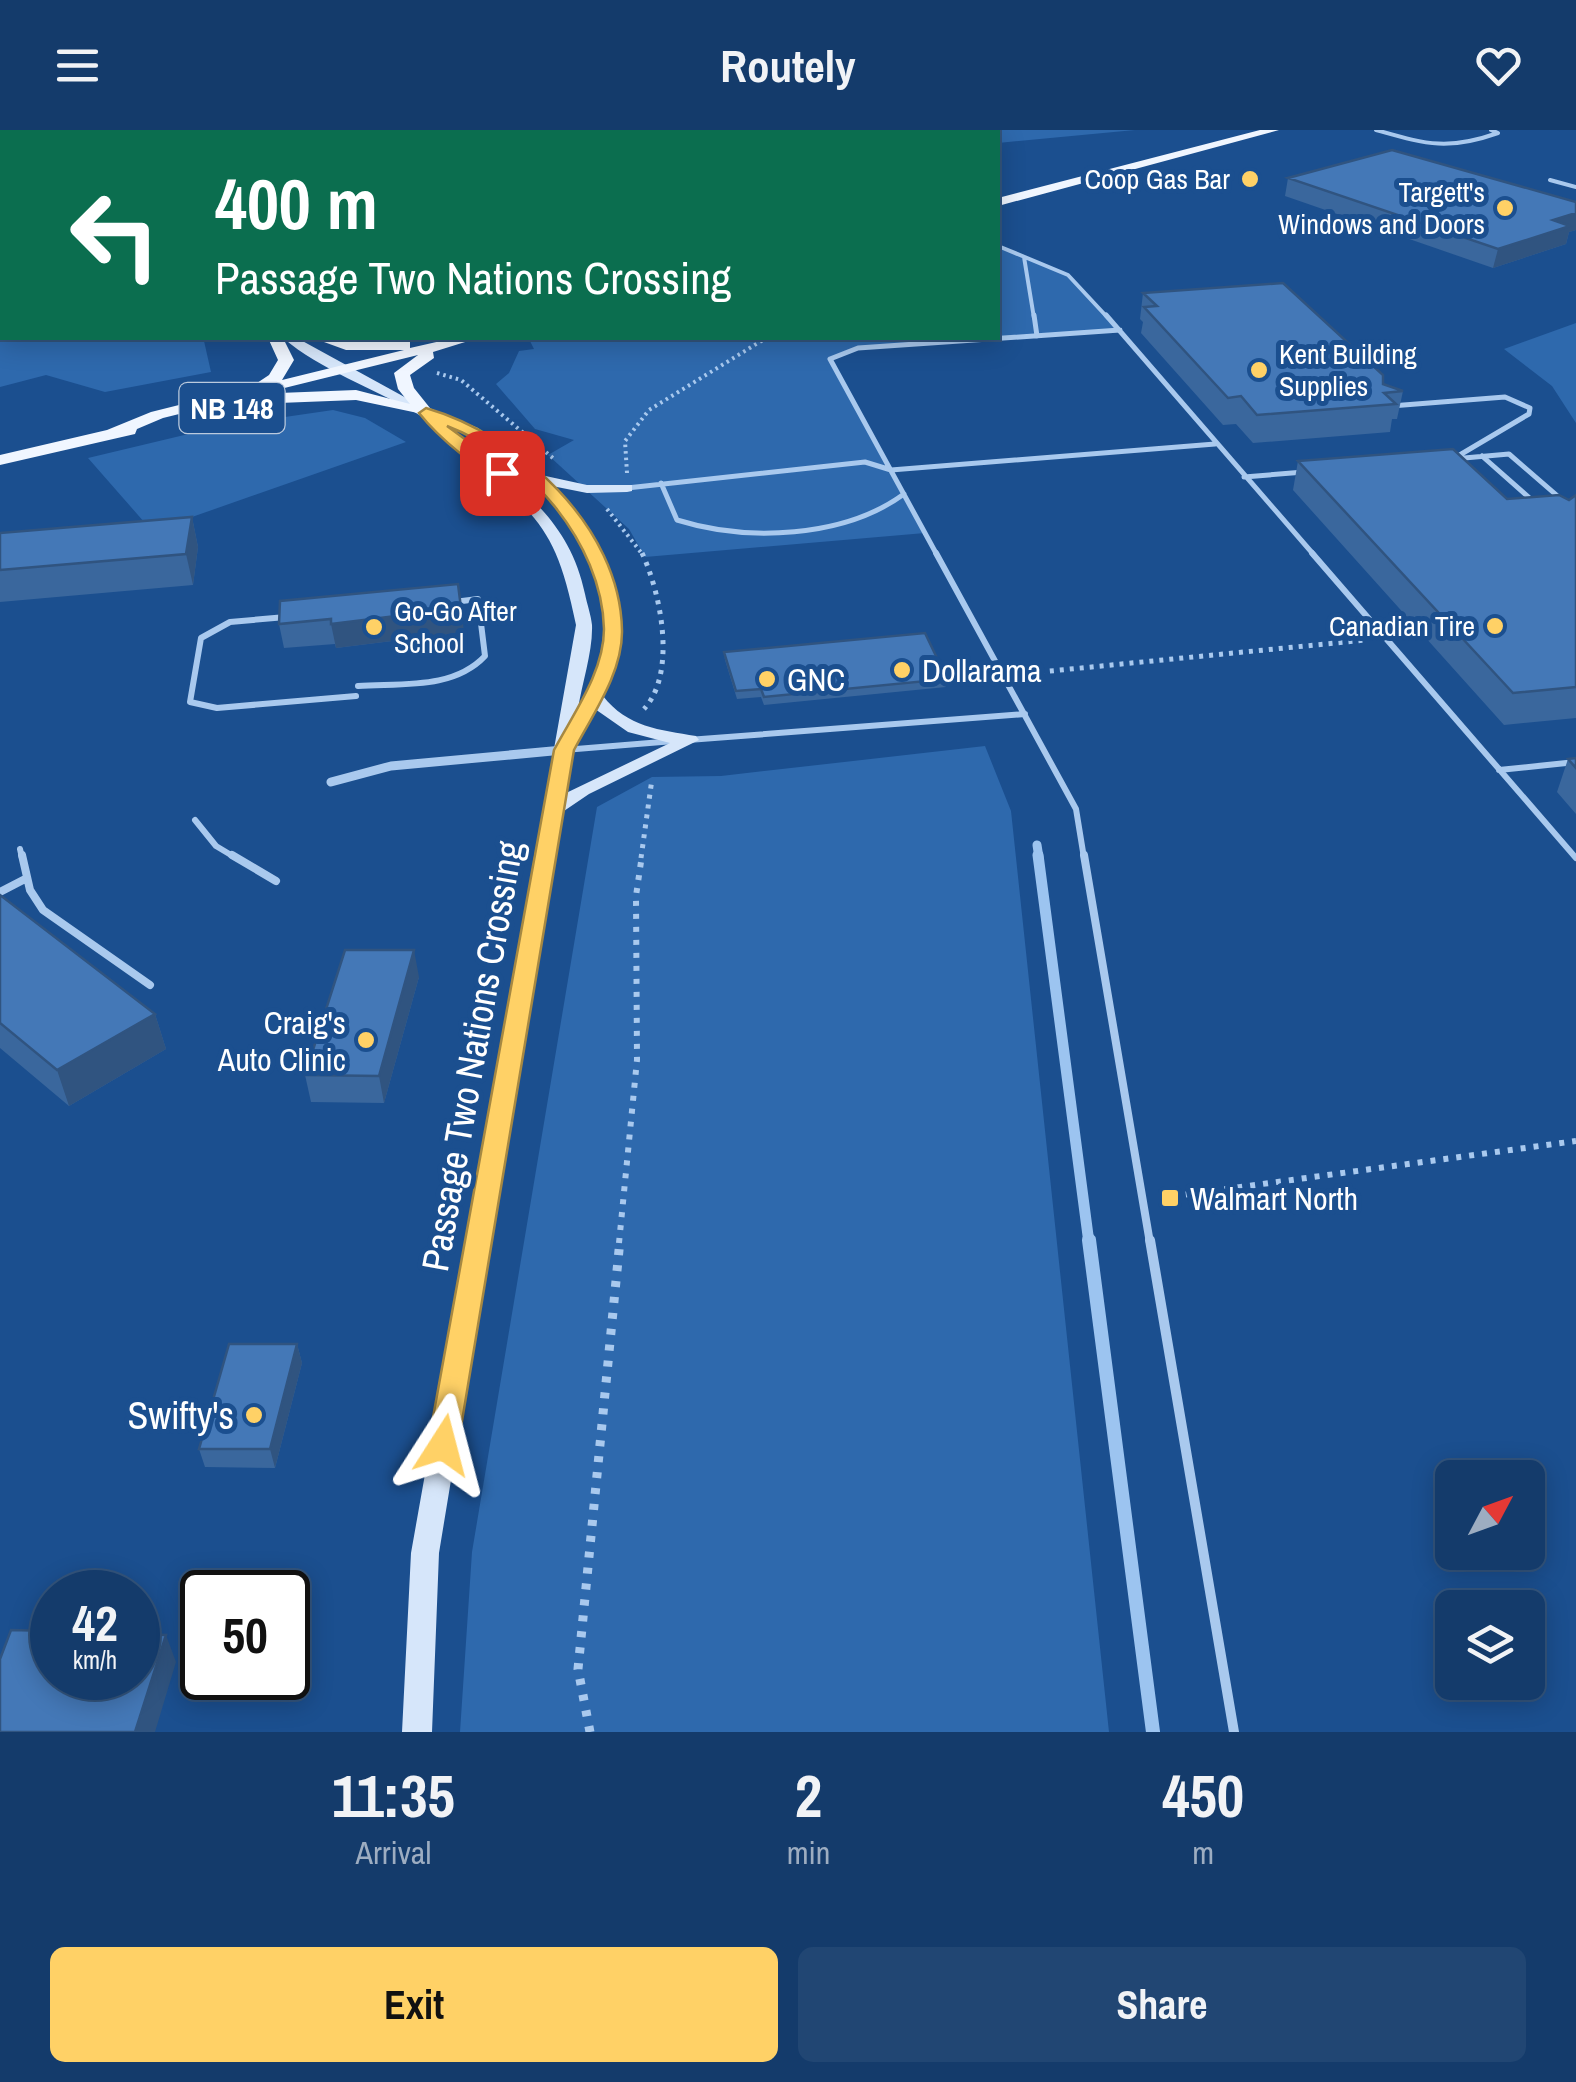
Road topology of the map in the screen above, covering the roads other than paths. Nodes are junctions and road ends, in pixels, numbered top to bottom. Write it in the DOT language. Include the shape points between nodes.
graph roads {
  1 [pos="1274,130"];
  2 [pos="1376,130"];
  3 [pos="1393,130"];
  4 [pos="1491,130"];
  5 [pos="1384,132"];
  6 [pos="1550,180"];
  7 [pos="1576,187"];
  8 [pos="1000,201"];
  9 [pos="1000,247"];
  10 [pos="1024,257"];
  11 [pos="1120,330"];
  12 [pos="1037,336"];
  13 [pos="1000,338"];
  14 [pos="277,340"];
  15 [pos="292,340"];
  16 [pos="326,340"];
  17 [pos="449,340"];
  18 [pos="460,340"];
  19 [pos="463,340"];
  20 [pos="977,340"];
  21 [pos="345,371"];
  22 [pos="251,397"];
  23 [pos="1382,407"];
  24 [pos="426,413"];
  25 [pos="1215,444"];
  26 [pos="1482,456"];
  27 [pos="1454,459"];
  28 [pos="0,460"];
  29 [pos="1440,460"];
  30 [pos="891,470"];
  31 [pos="1316,471"];
  32 [pos="1244,477"];
  33 [pos="539,478"];
  34 [pos="661,483"];
  35 [pos="628,488"];
  36 [pos="904,494"];
  37 [pos="1546,512"];
  38 [pos="1576,512"];
  39 [pos="573,519"];
  40 [pos="441,603"];
  41 [pos="292,616"];
  42 [pos="358,686"];
  43 [pos="593,695"];
  44 [pos="356,696"];
  45 [pos="1025,714"];
  46 [pos="690,740"];
  47 [pos="564,750"];
  48 [pos="1576,762"];
  49 [pos="1499,770"];
  50 [pos="331,782"];
  51 [pos="553,810"];
  52 [pos="194,820"];
  53 [pos="20,850"];
  54 [pos="1576,858"];
  55 [pos="27,878"];
  56 [pos="276,881"];
  57 [pos="0,892"];
  58 [pos="150,985"];
  59 [pos="417,1732"];
  60 [pos="1234,1732"];
  1 -- 8 [label="main road"];
  2 -- 5 [label="lane"];
  3 -- 5 [label="lane"];
  4 -- 5 [label="lane" via="1498,133 1450,147"];
  6 -- 7 [label="lane"];
  9 -- 10 [label="lane"];
  10 -- 11 [label="lane" via="1068,275"];
  10 -- 12 [label="lane"];
  11 -- 12 [label="lane"];
  11 -- 25 [label="lane"];
  12 -- 13 [label="lane"];
  14 -- 22 [label="main road" via="286,360"];
  15 -- 21 [label="main road, Passage Two Nations Crossing"];
  16 -- 17 [label="main road" via="387,347"];
  18 -- 21 [label="main road, NB 148"];
  19 -- 24 [label="main road" via="402,373"];
  20 -- 30 [label="lane" via="858,348 830,359"];
  21 -- 22 [label="main road, NB 148" via="314,387"];
  21 -- 24 [label="main road, Passage Two Nations Crossing"];
  22 -- 24 [label="main road" via="356,395"];
  22 -- 28 [label="main road, NB 148" via="166,424"];
  23 -- 27 [label="lane" via="1506,398 1530,408"];
  24 -- 33 [label="main road, Passage Two Nations Crossing" via="471,430"];
  24 -- 47 [label="main road, Passage Two Nations Crossing" via="533,502 570,558 584,625"];
  25 -- 30 [label="lane"];
  25 -- 32 [label="lane"];
  26 -- 27 [label="lane"];
  26 -- 37 [label="lane"];
  26 -- 38 [label="lane" via="1509,454"];
  27 -- 29 [label="lane"];
  30 -- 34 [label="lane" via="866,462"];
  30 -- 36 [label="lane"];
  31 -- 32 [label="lane"];
  32 -- 49 [label="lane"];
  33 -- 35 [label="main road" via="587,489"];
  33 -- 39 [label="main road, Passage Two Nations Crossing"];
  34 -- 35 [label="lane"];
  34 -- 36 [label="lane" via="677,520 697,529 842,524 875,514"];
  35 -- 39 [label="main road" via="594,498"];
  36 -- 45 [label="lane"];
  39 -- 43 [label="main road, Passage Two Nations Crossing" via="612,608 607,660"];
  40 -- 42 [label="lane" via="478,600 484,656 476,667 452,677"];
  41 -- 44 [label="lane" via="237,621 206,632 190,702 217,708"];
  43 -- 46 [label="main road" via="624,726"];
  43 -- 47 [label="main road, Passage Two Nations Crossing"];
  45 -- 46 [label="lane"];
  45 -- 60 [label="lane" via="1076,809"];
  46 -- 47 [label="lane"];
  46 -- 51 [label="main road"];
  47 -- 50 [label="street" via="390,766"];
  47 -- 51 [label="main road, Passage Two Nations Crossing"];
  48 -- 49 [label="lane"];
  49 -- 54 [label="lane"];
  51 -- 59 [label="main road, Passage Two Nations Crossing" via="425,1553"];
  52 -- 56 [label="lane" via="216,846"];
  53 -- 55 [label="lane"];
  55 -- 57 [label="lane"];
  55 -- 58 [label="lane" via="43,910"];
}
